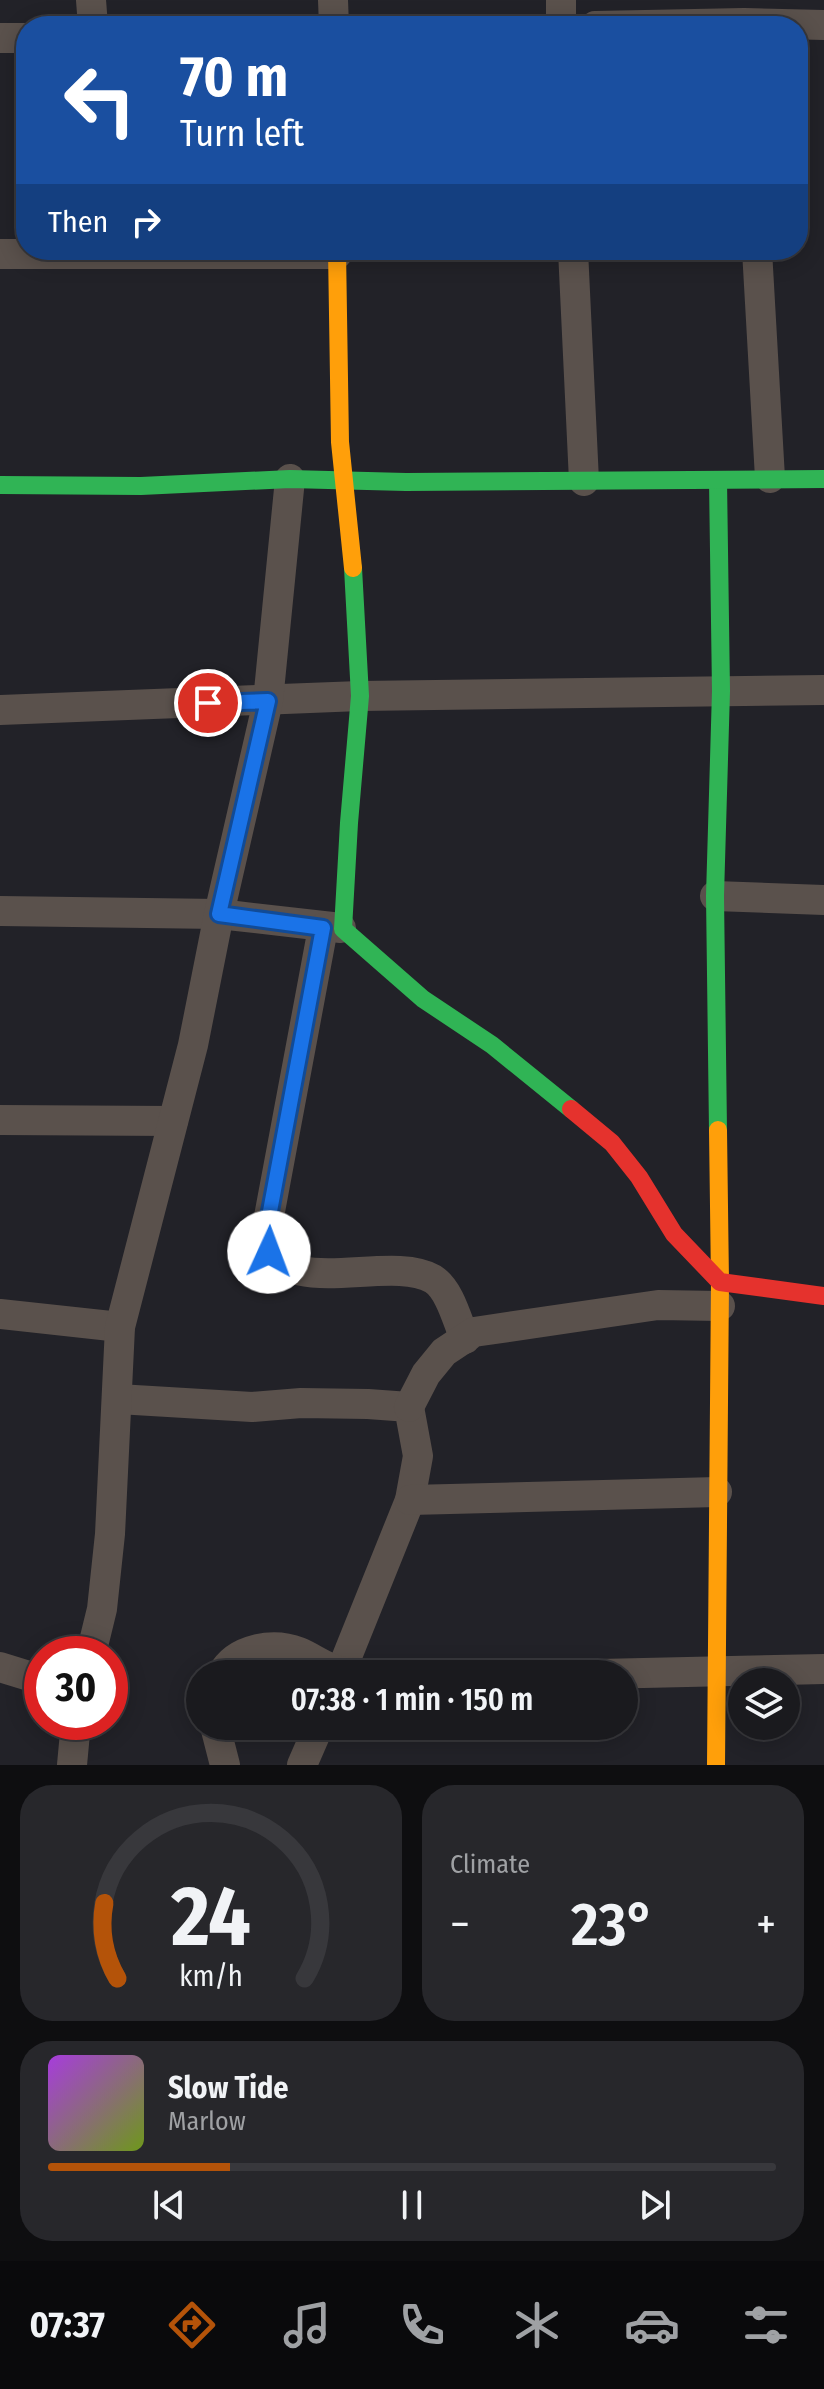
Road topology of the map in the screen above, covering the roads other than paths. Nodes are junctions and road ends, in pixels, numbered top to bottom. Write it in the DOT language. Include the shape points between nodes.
graph roads {
  1 [pos="337,260"];
  2 [pos="573,260"];
  3 [pos="758,260"];
  4 [pos="770,478"];
  5 [pos="290,479"];
  6 [pos="343,479"];
  7 [pos="824,479"];
  8 [pos="718,480"];
  9 [pos="584,481"];
  10 [pos="0,485"];
  11 [pos="824,690"];
  12 [pos="721,691"];
  13 [pos="360,696"];
  14 [pos="268,701"];
  15 [pos="0,710"];
  16 [pos="715,896"];
  17 [pos="824,900"];
  18 [pos="0,911"];
  19 [pos="219,914"];
  20 [pos="333,928"];
  21 [pos="0,1120"];
  22 [pos="173,1121"];
  23 [pos="720,1294"];
  24 [pos="824,1296"];
  25 [pos="0,1314"];
  26 [pos="120,1327"];
  27 [pos="465,1339"];
  28 [pos="118,1399"];
  29 [pos="409,1407"];
  30 [pos="717,1492"];
  31 [pos="410,1500"];
  32 [pos="95,1636"];
  33 [pos="235,1660"];
  34 [pos="315,1660"];
  35 [pos="345,1660"];
  36 [pos="0,1667"];
  37 [pos="824,1669"];
  38 [pos="718,1670"];
  39 [pos="638,1673"];
  40 [pos="24,1674"];
  41 [pos="74,1740"];
  42 [pos="219,1740"];
  43 [pos="313,1740"];
  44 [pos="72,1765"];
  45 [pos="225,1765"];
  46 [pos="302,1765"];
  47 [pos="716,1765"];
  1 -- 6 [label="street"];
  2 -- 9 [label="street"];
  3 -- 4 [label="street"];
  4 -- 7 [label="street"];
  4 -- 8 [label="street"];
  5 -- 6 [label="street"];
  5 -- 10 [label="street"];
  5 -- 14 [label="street"];
  6 -- 9 [label="street"];
  6 -- 13 [label="street"];
  8 -- 9 [label="street"];
  8 -- 12 [label="street"];
  11 -- 12 [label="street"];
  12 -- 13 [label="street"];
  12 -- 16 [label="street"];
  13 -- 14 [label="street"];
  13 -- 20 [label="street"];
  14 -- 15 [label="street"];
  14 -- 19 [label="street"];
  16 -- 17 [label="street"];
  16 -- 23 [label="street"];
  18 -- 19 [label="street"];
  19 -- 20 [label="street"];
  19 -- 22 [label="street"];
  20 -- 23 [label="street" via="492,1045 612,1143"];
  20 -- 27 [label="street" via="265,1238 269,1252 295,1271 416,1273 435,1280"];
  21 -- 22 [label="street"];
  22 -- 26 [label="street"];
  23 -- 24 [label="street"];
  23 -- 27 [label="street" via="474,1332"];
  23 -- 30 [label="street"];
  25 -- 26 [label="street"];
  26 -- 28 [label="street"];
  27 -- 29 [label="street" via="444,1352"];
  28 -- 29 [label="street" via="252,1407"];
  28 -- 32 [label="street" via="106,1579"];
  29 -- 31 [label="street" via="418,1456"];
  30 -- 31 [label="street"];
  30 -- 38 [label="street"];
  31 -- 35 [label="street"];
  33 -- 34 [label="street" via="273,1647"];
  36 -- 40 [label="street"];
  37 -- 38 [label="street"];
  38 -- 39 [label="street"];
  38 -- 47 [label="street"];
  41 -- 44 [label="street"];
  42 -- 45 [label="street"];
  43 -- 46 [label="street"];
}
